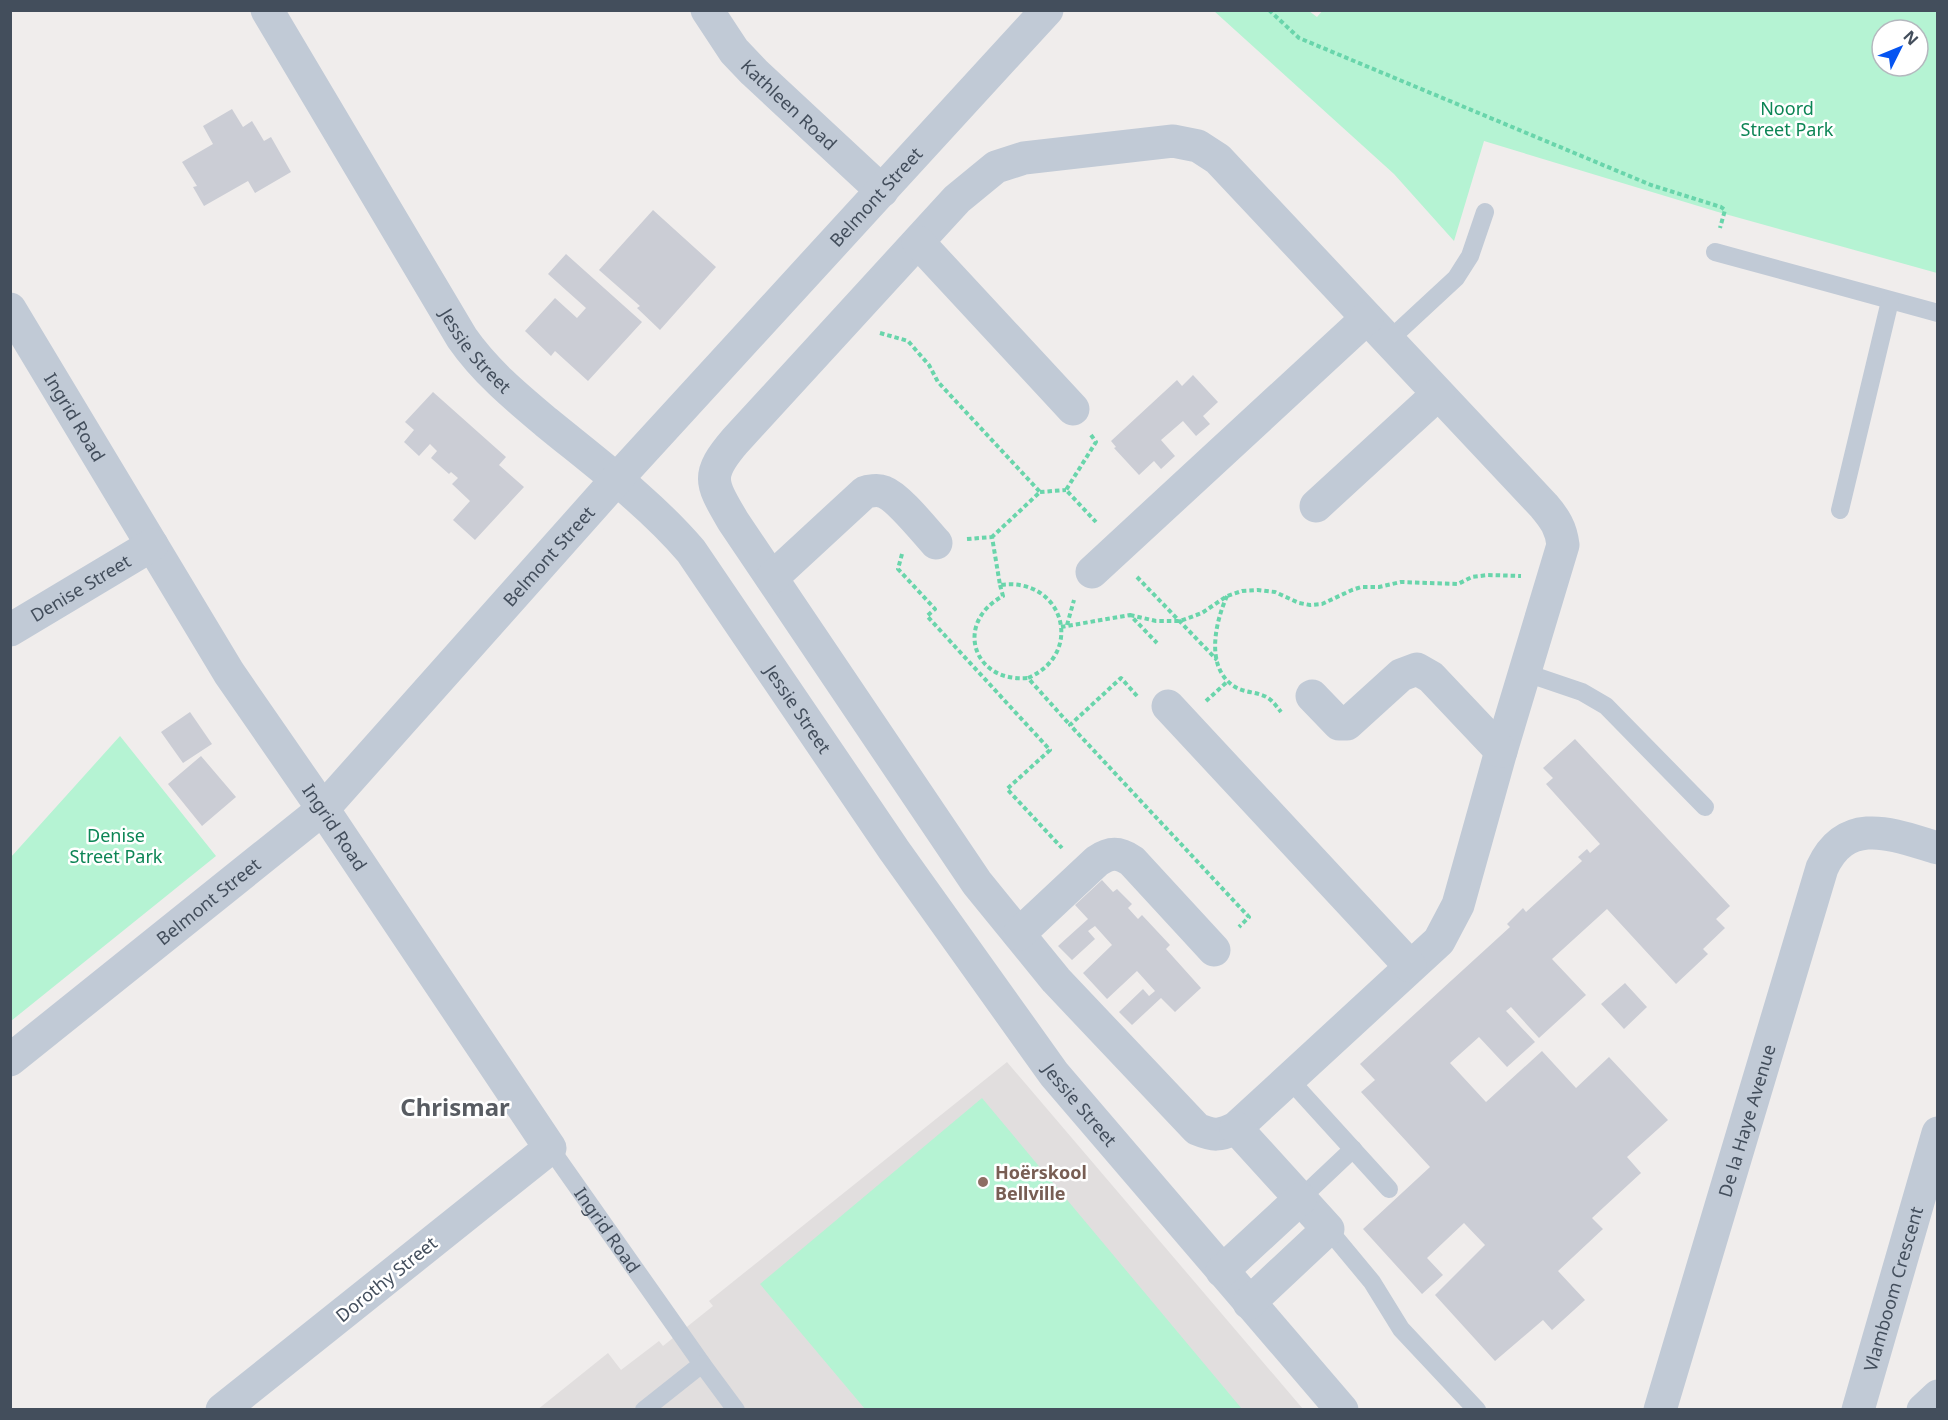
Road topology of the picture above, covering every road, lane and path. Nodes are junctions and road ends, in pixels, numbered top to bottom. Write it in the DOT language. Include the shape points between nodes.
graph roads {
  1 [pos="267,10"];
  2 [pos="707,10"];
  3 [pos="1047,10"];
  4 [pos="1269,10"];
  5 [pos="882,191"];
  6 [pos="1485,212"];
  7 [pos="918,242"];
  8 [pos="1715,252"];
  9 [pos="1890,301"];
  10 [pos="10,309"];
  11 [pos="1938,314"];
  12 [pos="849,317"];
  13 [pos="1378,329"];
  14 [pos="1438,393"];
  15 [pos="1073,409"];
  16 [pos="617,479"];
  17 [pos="1066,490"];
  18 [pos="1040,492"];
  19 [pos="1316,506"];
  20 [pos="1840,510"];
  21 [pos="910,515"];
  22 [pos="992,537"];
  23 [pos="936,543"];
  24 [pos="152,545"];
  25 [pos="1108,557"];
  26 [pos="772,578"];
  27 [pos="1552,581"];
  28 [pos="1000,585"];
  29 [pos="1227,596"];
  30 [pos="1130,615"];
  31 [pos="1180,621"];
  32 [pos="1061,627"];
  33 [pos="10,630"];
  34 [pos="1157,643"];
  35 [pos="1217,661"];
  36 [pos="984,663"];
  37 [pos="977,670"];
  38 [pos="1526,673"];
  39 [pos="1028,678"];
  40 [pos="1312,696"];
  41 [pos="1168,706"];
  42 [pos="1288,719"];
  43 [pos="1070,725"];
  44 [pos="1501,750"];
  45 [pos="1705,807"];
  46 [pos="323,809"];
  47 [pos="1938,848"];
  48 [pos="1085,872"];
  49 [pos="1019,934"];
  50 [pos="1214,950"];
  51 [pos="1410,966"];
  52 [pos="10,1060"];
  53 [pos="1289,1079"];
  54 [pos="1236,1128"];
  55 [pos="1938,1133"];
  56 [pos="550,1148"];
  57 [pos="1353,1149"];
  58 [pos="1389,1189"];
  59 [pos="1300,1199"];
  60 [pos="1328,1229"];
  61 [pos="1255,1240"];
  62 [pos="1222,1271"];
  63 [pos="1283,1271"];
  64 [pos="1249,1303"];
  65 [pos="702,1364"];
  66 [pos="1938,1396"];
  67 [pos="222,1410"];
  68 [pos="644,1410"];
  69 [pos="736,1410"];
  70 [pos="1342,1410"];
  71 [pos="1477,1410"];
  72 [pos="1660,1410"];
  73 [pos="1858,1410"];
  74 [pos="1923,1410"];
  1 -- 16 [label="street, Jessie Street" via="476,358 500,383"];
  2 -- 5 [label="street, Kathleen Road" via="734,51 754,72"];
  3 -- 5 [label="street, Belmont Street"];
  4 -- 8 [label="path" via="1299,38 1651,185 1721,207 1725,210"];
  5 -- 16 [label="street, Belmont Street"];
  6 -- 13 [label="lane" via="1470,256 1456,278"];
  7 -- 12 [label="street"];
  7 -- 13 [label="street" via="957,199 996,167 1024,158 1186,142 1218,159"];
  7 -- 15 [label="street"];
  8 -- 9 [label="lane"];
  9 -- 11 [label="lane"];
  9 -- 20 [label="lane"];
  10 -- 24 [label="street, Ingrid Road"];
  12 -- 18 [label="path" via="885,336 908,341 938,382"];
  12 -- 26 [label="street" via="719,460 714,479 719,495"];
  13 -- 14 [label="street"];
  13 -- 25 [label="street"];
  14 -- 19 [label="street"];
  14 -- 27 [label="street" via="1557,522 1563,545"];
  15 -- 17 [label="path" via="1096,442"];
  16 -- 46 [label="street, Belmont Street"];
  16 -- 62 [label="street, Jessie Street" via="691,551 894,850 1054,1074"];
  17 -- 18 [label="path"];
  17 -- 25 [label="path"];
  18 -- 22 [label="path"];
  21 -- 23 [label="street"];
  21 -- 26 [label="street" via="886,492 865,492"];
  21 -- 37 [label="path" via="898,569 935,609 927,616"];
  22 -- 23 [label="path"];
  22 -- 28 [label="path"];
  24 -- 33 [label="street, Denise Street"];
  24 -- 46 [label="street, Ingrid Road" via="229,672"];
  25 -- 31 [label="path"];
  26 -- 49 [label="street" via="977,883"];
  27 -- 29 [label="path" via="1504,574 1472,577 1458,584 1401,582 1379,588 1361,587 1322,604 1310,605 1258,590"];
  27 -- 38 [label="street"];
  28 -- 32 [label="path" via="1024,585 1045,596"];
  28 -- 36 [label="path" via="1003,596 983,610 977,621 975,645"];
  29 -- 31 [label="path" via="1202,613"];
  29 -- 35 [label="path" via="1216,632"];
  30 -- 31 [label="path"];
  30 -- 32 [label="path"];
  30 -- 34 [label="path"];
  31 -- 35 [label="path"];
  32 -- 39 [label="path" via="1054,658"];
  35 -- 42 [label="path" via="1234,687 1268,698"];
  36 -- 37 [label="path"];
  36 -- 39 [label="path" via="1000,676"];
  37 -- 48 [label="path" via="1050,750 1007,789"];
  38 -- 44 [label="street"];
  38 -- 45 [label="lane" via="1606,706"];
  39 -- 43 [label="path"];
  40 -- 44 [label="street" via="1339,724 1347,724 1408,670 1425,671"];
  41 -- 43 [label="path" via="1156,717 1121,678"];
  41 -- 51 [label="street"];
  43 -- 50 [label="path" via="1249,917"];
  44 -- 51 [label="street" via="1458,905 1439,941"];
  46 -- 52 [label="street, Belmont Street"];
  46 -- 56 [label="street, Ingrid Road"];
  47 -- 72 [label="street, De la Haye Avenue" via="1891,834 1859,834 1834,849 1822,868"];
  48 -- 49 [label="street"];
  48 -- 50 [label="street" via="1106,855 1124,855"];
  49 -- 54 [label="street" via="1056,980 1197,1129 1222,1135"];
  51 -- 53 [label="street"];
  53 -- 54 [label="street"];
  53 -- 57 [label="lane"];
  54 -- 59 [label="street"];
  55 -- 73 [label="street, Vlamboom Crescent"];
  56 -- 65 [label="lane, Ingrid Road"];
  56 -- 67 [label="street, Dorothy Street"];
  57 -- 58 [label="lane"];
  57 -- 59 [label="lane"];
  59 -- 60 [label="street"];
  59 -- 61 [label="street"];
  60 -- 63 [label="street"];
  60 -- 71 [label="lane" via="1372,1282 1401,1329"];
  61 -- 62 [label="street"];
  61 -- 63 [label="street"];
  62 -- 64 [label="street, Jessie Street"];
  63 -- 64 [label="street"];
  64 -- 70 [label="street, Jessie Street"];
  65 -- 68 [label="lane"];
  65 -- 69 [label="lane, Ingrid Road"];
  66 -- 74 [label="street"];
}
